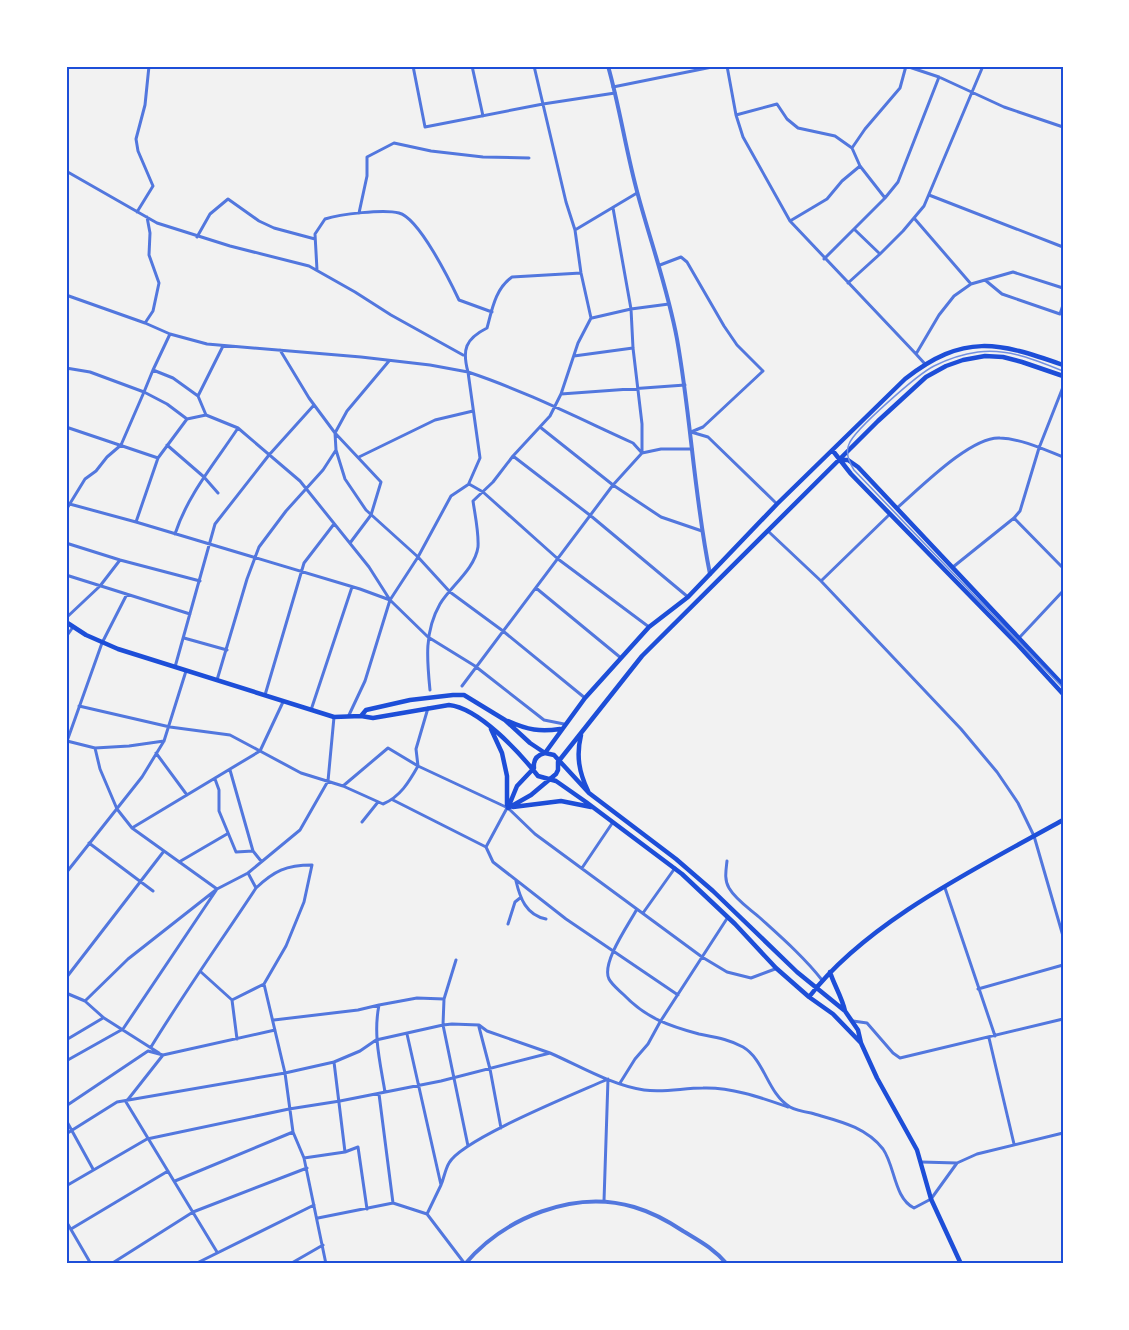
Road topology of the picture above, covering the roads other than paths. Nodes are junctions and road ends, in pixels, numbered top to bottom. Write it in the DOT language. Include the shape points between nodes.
graph roads {
  1 [pos="149,66"];
  2 [pos="413,66"];
  3 [pos="472,66"];
  4 [pos="534,66"];
  5 [pos="608,66"];
  6 [pos="717,66"];
  7 [pos="727,66"];
  8 [pos="906,66"];
  9 [pos="983,66"];
  10 [pos="939,77"];
  11 [pos="614,87"];
  12 [pos="615,93"];
  13 [pos="972,93"];
  14 [pos="543,104"];
  15 [pos="736,115"];
  16 [pos="483,116"];
  17 [pos="1063,127"];
  18 [pos="852,148"];
  19 [pos="529,158"];
  20 [pos="860,166"];
  21 [pos="66,171"];
  22 [pos="637,193"];
  23 [pos="929,195"];
  24 [pos="885,198"];
  25 [pos="613,208"];
  26 [pos="137,212"];
  27 [pos="359,214"];
  28 [pos="147,218"];
  29 [pos="914,218"];
  30 [pos="790,221"];
  31 [pos="854,229"];
  32 [pos="575,230"];
  33 [pos="197,237"];
  34 [pos="315,239"];
  35 [pos="1063,247"];
  36 [pos="880,254"];
  37 [pos="824,259"];
  38 [pos="660,265"];
  39 [pos="317,270"];
  40 [pos="581,273"];
  41 [pos="985,279"];
  42 [pos="848,284"];
  43 [pos="971,284"];
  44 [pos="1063,288"];
  45 [pos="66,295"];
  46 [pos="669,304"];
  47 [pos="1063,305"];
  48 [pos="631,309"];
  49 [pos="492,312"];
  50 [pos="591,318"];
  51 [pos="146,323"];
  52 [pos="170,334"];
  53 [pos="223,346"];
  54 [pos="633,348"];
  55 [pos="280,350"];
  56 [pos="916,354"];
  57 [pos="463,355"];
  58 [pos="574,356"];
  59 [pos="389,360"];
  60 [pos="925,364"];
  61 [pos="1063,365"];
  62 [pos="66,368"];
  63 [pos="153,370"];
  64 [pos="468,372"];
  65 [pos="1063,376"];
  66 [pos="685,385"];
  67 [pos="1063,387"];
  68 [pos="638,389"];
  69 [pos="144,392"];
  70 [pos="561,394"];
  71 [pos="198,396"];
  72 [pos="314,405"];
  73 [pos="555,406"];
  74 [pos="473,411"];
  75 [pos="206,415"];
  76 [pos="187,419"];
  77 [pos="66,427"];
  78 [pos="540,427"];
  79 [pos="238,428"];
  80 [pos="691,432"];
  81 [pos="335,433"];
  82 [pos="121,445"];
  83 [pos="167,445"];
  84 [pos="1039,448"];
  85 [pos="692,449"];
  86 [pos="336,450"];
  87 [pos="833,451"];
  88 [pos="642,453"];
  89 [pos="269,455"];
  90 [pos="513,456"];
  91 [pos="358,457"];
  92 [pos="1063,457"];
  93 [pos="158,458"];
  94 [pos="841,460"];
  95 [pos="204,477"];
  96 [pos="469,484"];
  97 [pos="613,485"];
  98 [pos="308,489"];
  99 [pos="483,492"];
  100 [pos="218,493"];
  101 [pos="68,503"];
  102 [pos="777,504"];
  103 [pos="896,509"];
  104 [pos="66,510"];
  105 [pos="891,514"];
  106 [pos="371,515"];
  107 [pos="591,516"];
  108 [pos="1014,518"];
  109 [pos="136,522"];
  110 [pos="334,524"];
  111 [pos="702,531"];
  112 [pos="769,532"];
  113 [pos="175,534"];
  114 [pos="66,543"];
  115 [pos="350,543"];
  116 [pos="210,544"];
  117 [pos="418,557"];
  118 [pos="255,558"];
  119 [pos="558,559"];
  120 [pos="120,560"];
  121 [pos="953,567"];
  122 [pos="1063,568"];
  123 [pos="302,572"];
  124 [pos="710,574"];
  125 [pos="66,575"];
  126 [pos="820,580"];
  127 [pos="200,581"];
  128 [pos="100,586"];
  129 [pos="352,586"];
  130 [pos="536,588"];
  131 [pos="1063,591"];
  132 [pos="450,592"];
  133 [pos="128,594"];
  134 [pos="688,597"];
  135 [pos="390,600"];
  136 [pos="190,615"];
  137 [pos="66,620"];
  138 [pos="73,627"];
  139 [pos="649,627"];
  140 [pos="503,630"];
  141 [pos="66,637"];
  142 [pos="429,637"];
  143 [pos="184,638"];
  144 [pos="1019,638"];
  145 [pos="102,643"];
  146 [pos="227,650"];
  147 [pos="621,658"];
  148 [pos="475,666"];
  149 [pos="175,667"];
  150 [pos="186,671"];
  151 [pos="217,681"];
  152 [pos="1063,685"];
  153 [pos="462,686"];
  154 [pos="430,690"];
  155 [pos="1063,694"];
  156 [pos="264,696"];
  157 [pos="585,698"];
  158 [pos="283,702"];
  159 [pos="79,706"];
  160 [pos="428,708"];
  161 [pos="311,710"];
  162 [pos="348,716"];
  163 [pos="361,716"];
  164 [pos="334,717"];
  165 [pos="505,720"];
  166 [pos="564,724"];
  167 [pos="170,727"];
  168 [pos="491,728"];
  169 [pos="560,729"];
  170 [pos="581,733"];
  171 [pos="164,741"];
  172 [pos="66,742"];
  173 [pos="95,748"];
  174 [pos="260,751"];
  175 [pos="156,753"];
  176 [pos="545,753"];
  177 [pos="558,762"];
  178 [pos="418,766"];
  179 [pos="534,768"];
  180 [pos="230,769"];
  181 [pos="549,778"];
  182 [pos="215,779"];
  183 [pos="328,781"];
  184 [pos="343,786"];
  185 [pos="589,793"];
  186 [pos="187,795"];
  187 [pos="393,800"];
  188 [pos="378,802"];
  189 [pos="594,807"];
  190 [pos="508,808"];
  191 [pos="117,809"];
  192 [pos="1063,820"];
  193 [pos="362,822"];
  194 [pos="613,822"];
  195 [pos="132,828"];
  196 [pos="227,834"];
  197 [pos="1034,836"];
  198 [pos="89,843"];
  199 [pos="486,847"];
  200 [pos="164,851"];
  201 [pos="253,851"];
  202 [pos="261,861"];
  203 [pos="727,861"];
  204 [pos="179,862"];
  205 [pos="582,868"];
  206 [pos="675,868"];
  207 [pos="66,873"];
  208 [pos="248,873"];
  209 [pos="516,879"];
  210 [pos="140,882"];
  211 [pos="217,888"];
  212 [pos="256,888"];
  213 [pos="945,888"];
  214 [pos="153,891"];
  215 [pos="520,898"];
  216 [pos="638,909"];
  217 [pos="643,913"];
  218 [pos="728,917"];
  219 [pos="546,919"];
  220 [pos="508,924"];
  221 [pos="1063,936"];
  222 [pos="614,952"];
  223 [pos="702,957"];
  224 [pos="456,960"];
  225 [pos="1063,965"];
  226 [pos="776,968"];
  227 [pos="201,972"];
  228 [pos="830,972"];
  229 [pos="66,978"];
  230 [pos="822,980"];
  231 [pos="264,984"];
  232 [pos="816,988"];
  233 [pos="978,989"];
  234 [pos="66,993"];
  235 [pos="71,995"];
  236 [pos="678,995"];
  237 [pos="809,997"];
  238 [pos="66,998"];
  239 [pos="444,999"];
  240 [pos="231,1000"];
  241 [pos="85,1001"];
  242 [pos="379,1005"];
  243 [pos="845,1011"];
  244 [pos="104,1018"];
  245 [pos="1063,1019"];
  246 [pos="273,1020"];
  247 [pos="853,1021"];
  248 [pos="660,1022"];
  249 [pos="443,1025"];
  250 [pos="479,1025"];
  251 [pos="123,1029"];
  252 [pos="275,1030"];
  253 [pos="407,1034"];
  254 [pos="994,1036"];
  255 [pos="988,1038"];
  256 [pos="237,1039"];
  257 [pos="66,1040"];
  258 [pos="376,1040"];
  259 [pos="861,1043"];
  260 [pos="151,1047"];
  261 [pos="550,1053"];
  262 [pos="163,1055"];
  263 [pos="66,1061"];
  264 [pos="334,1062"];
  265 [pos="490,1069"];
  266 [pos="285,1073"];
  267 [pos="455,1077"];
  268 [pos="608,1079"];
  269 [pos="620,1083"];
  270 [pos="419,1086"];
  271 [pos="385,1092"];
  272 [pos="379,1094"];
  273 [pos="340,1101"];
  274 [pos="126,1102"];
  275 [pos="66,1106"];
  276 [pos="790,1107"];
  277 [pos="289,1109"];
  278 [pos="66,1120"];
  279 [pos="501,1128"];
  280 [pos="72,1130"];
  281 [pos="293,1132"];
  282 [pos="1063,1133"];
  283 [pos="66,1134"];
  284 [pos="147,1140"];
  285 [pos="1014,1145"];
  286 [pos="468,1146"];
  287 [pos="345,1152"];
  288 [pos="304,1158"];
  289 [pos="921,1162"];
  290 [pos="957,1163"];
  291 [pos="307,1168"];
  292 [pos="93,1169"];
  293 [pos="168,1171"];
  294 [pos="175,1181"];
  295 [pos="441,1185"];
  296 [pos="66,1186"];
  297 [pos="931,1199"];
  298 [pos="604,1202"];
  299 [pos="393,1203"];
  300 [pos="315,1204"];
  301 [pos="367,1209"];
  302 [pos="193,1212"];
  303 [pos="427,1214"];
  304 [pos="318,1218"];
  305 [pos="66,1221"];
  306 [pos="71,1229"];
  307 [pos="323,1245"];
  308 [pos="217,1252"];
  309 [pos="91,1264"];
  310 [pos="111,1264"];
  311 [pos="195,1264"];
  312 [pos="290,1264"];
  313 [pos="326,1264"];
  314 [pos="465,1264"];
  315 [pos="727,1264"];
  316 [pos="961,1264"];
  1 -- 26 [label="street" via="136,139 153,186"];
  2 -- 16 [label="street" via="425,127"];
  3 -- 16 [label="street"];
  4 -- 14 [label="street"];
  5 -- 11 [label="street"];
  6 -- 11 [label="street"];
  7 -- 15 [label="street"];
  8 -- 10 [label="street"];
  8 -- 18 [label="street" via="900,88"];
  9 -- 13 [label="street"];
  10 -- 13 [label="street"];
  10 -- 24 [label="street" via="898,182"];
  11 -- 12 [label="street"];
  12 -- 14 [label="street"];
  12 -- 22 [label="street"];
  13 -- 17 [label="street"];
  13 -- 23 [label="street"];
  14 -- 16 [label="street"];
  14 -- 32 [label="street"];
  15 -- 18 [label="street" via="777,104 798,128 835,136"];
  15 -- 30 [label="street" via="751,153"];
  18 -- 20 [label="street"];
  19 -- 27 [label="street" via="483,157 394,143 367,157"];
  20 -- 24 [label="street"];
  20 -- 30 [label="street" via="827,200"];
  21 -- 26 [label="street"];
  22 -- 25 [label="street"];
  22 -- 38 [label="street"];
  23 -- 29 [label="street"];
  23 -- 35 [label="street"];
  24 -- 31 [label="street"];
  25 -- 32 [label="street"];
  25 -- 48 [label="street"];
  26 -- 28 [label="street"];
  27 -- 34 [label="street" via="325,219"];
  27 -- 49 [label="street" via="400,213 408,218 424,235 459,300"];
  28 -- 33 [label="street"];
  28 -- 51 [label="street" via="149,255 159,283"];
  29 -- 36 [label="street"];
  29 -- 43 [label="street"];
  30 -- 37 [label="street"];
  31 -- 36 [label="street"];
  31 -- 37 [label="street"];
  32 -- 40 [label="street"];
  33 -- 34 [label="street" via="210,214 228,199 274,228"];
  33 -- 39 [label="street"];
  34 -- 39 [label="street"];
  36 -- 42 [label="street"];
  37 -- 42 [label="street"];
  38 -- 46 [label="street"];
  38 -- 80 [label="street" via="681,257 687,262 737,345 763,371 703,427"];
  39 -- 57 [label="street"];
  40 -- 49 [label="street" via="512,277 496,296"];
  40 -- 50 [label="street"];
  41 -- 43 [label="street"];
  41 -- 44 [label="street" via="1013,272"];
  41 -- 47 [label="street" via="1002,294 1060,314"];
  42 -- 56 [label="street"];
  43 -- 56 [label="street" via="954,296 939,315"];
  45 -- 51 [label="street"];
  46 -- 48 [label="street"];
  46 -- 66 [label="street"];
  48 -- 50 [label="street"];
  48 -- 54 [label="street"];
  49 -- 57 [label="street" via="487,328 476,334"];
  50 -- 58 [label="street"];
  51 -- 52 [label="street"];
  52 -- 53 [label="street"];
  52 -- 63 [label="street"];
  53 -- 55 [label="street"];
  53 -- 71 [label="street"];
  54 -- 58 [label="street"];
  54 -- 68 [label="street"];
  55 -- 59 [label="street"];
  55 -- 72 [label="street"];
  56 -- 60 [label="street"];
  57 -- 64 [label="street"];
  58 -- 70 [label="street"];
  59 -- 64 [label="street"];
  59 -- 81 [label="street" via="347,411"];
  60 -- 61 [label="main road" via="945,354 989,345 1028,352"];
  60 -- 87 [label="main road"];
  62 -- 69 [label="street" via="90,372"];
  63 -- 69 [label="street"];
  63 -- 71 [label="street" via="173,378"];
  64 -- 73 [label="street"];
  64 -- 74 [label="street"];
  65 -- 94 [label="main road" via="1003,357 985,356 946,366 926,377"];
  66 -- 68 [label="street"];
  66 -- 80 [label="street"];
  67 -- 84 [label="street"];
  68 -- 70 [label="street"];
  68 -- 88 [label="street"];
  69 -- 76 [label="street"];
  69 -- 82 [label="street"];
  70 -- 73 [label="street"];
  71 -- 75 [label="street"];
  72 -- 81 [label="street"];
  72 -- 89 [label="street"];
  73 -- 78 [label="street"];
  73 -- 88 [label="street" via="633,443"];
  74 -- 91 [label="street" via="435,420"];
  74 -- 96 [label="street" via="480,458"];
  75 -- 76 [label="street"];
  75 -- 79 [label="street"];
  76 -- 83 [label="street"];
  77 -- 82 [label="street"];
  78 -- 90 [label="street"];
  78 -- 97 [label="street"];
  79 -- 89 [label="street"];
  79 -- 95 [label="street"];
  80 -- 85 [label="street"];
  80 -- 102 [label="street" via="708,437"];
  81 -- 86 [label="street"];
  81 -- 91 [label="street"];
  82 -- 93 [label="street"];
  82 -- 101 [label="street"];
  83 -- 93 [label="street"];
  83 -- 95 [label="street"];
  84 -- 92 [label="street"];
  84 -- 103 [label="street" via="998,437 985,439"];
  84 -- 108 [label="street" via="1020,511"];
  85 -- 88 [label="street"];
  85 -- 111 [label="street"];
  86 -- 98 [label="street"];
  86 -- 106 [label="street" via="345,479"];
  87 -- 94 [label="main road"];
  87 -- 102 [label="main road"];
  88 -- 97 [label="street"];
  89 -- 98 [label="street"];
  89 -- 116 [label="street" via="215,524"];
  90 -- 99 [label="street"];
  90 -- 107 [label="street"];
  91 -- 106 [label="street" via="381,482"];
  93 -- 109 [label="street"];
  94 -- 103 [label="main road" via="858,467"];
  94 -- 105 [label="main road"];
  94 -- 112 [label="main road"];
  95 -- 100 [label="street"];
  95 -- 113 [label="street"];
  96 -- 99 [label="street"];
  96 -- 117 [label="street" via="451,496"];
  97 -- 107 [label="street"];
  97 -- 111 [label="street" via="661,517"];
  98 -- 110 [label="street"];
  98 -- 118 [label="street" via="259,547"];
  99 -- 119 [label="street"];
  99 -- 132 [label="street" via="473,501 478,548"];
  101 -- 104 [label="street"];
  101 -- 109 [label="street"];
  102 -- 124 [label="main road"];
  103 -- 121 [label="main road"];
  105 -- 126 [label="street"];
  105 -- 155 [label="main road"];
  106 -- 115 [label="street"];
  106 -- 117 [label="street"];
  107 -- 119 [label="street"];
  107 -- 134 [label="street"];
  108 -- 121 [label="street"];
  108 -- 122 [label="street"];
  109 -- 113 [label="street"];
  110 -- 115 [label="street"];
  110 -- 123 [label="street" via="304,563"];
  111 -- 124 [label="street"];
  112 -- 126 [label="street"];
  112 -- 170 [label="main road" via="642,656"];
  113 -- 116 [label="street"];
  114 -- 120 [label="street"];
  115 -- 135 [label="street"];
  116 -- 118 [label="street"];
  116 -- 127 [label="street"];
  117 -- 132 [label="street"];
  117 -- 135 [label="street"];
  118 -- 123 [label="street"];
  118 -- 146 [label="street"];
  119 -- 130 [label="street"];
  119 -- 139 [label="street"];
  120 -- 127 [label="street"];
  120 -- 128 [label="street"];
  121 -- 144 [label="main road"];
  123 -- 129 [label="street"];
  123 -- 156 [label="street"];
  124 -- 134 [label="main road"];
  125 -- 128 [label="street"];
  126 -- 197 [label="street" via="981,752 1018,803"];
  127 -- 136 [label="street"];
  128 -- 133 [label="street"];
  128 -- 137 [label="street"];
  129 -- 135 [label="street"];
  129 -- 161 [label="street"];
  130 -- 140 [label="street"];
  130 -- 147 [label="street"];
  131 -- 144 [label="street"];
  132 -- 140 [label="street"];
  132 -- 142 [label="street" via="438,608"];
  133 -- 136 [label="street"];
  133 -- 145 [label="street"];
  134 -- 139 [label="main road"];
  135 -- 142 [label="street"];
  135 -- 162 [label="street" via="364,681"];
  136 -- 143 [label="street"];
  137 -- 138 [label="main road"];
  138 -- 141 [label="street"];
  138 -- 145 [label="main road"];
  139 -- 147 [label="main road"];
  140 -- 148 [label="street"];
  140 -- 157 [label="street"];
  142 -- 148 [label="street"];
  142 -- 154 [label="street"];
  143 -- 146 [label="street"];
  143 -- 149 [label="street"];
  144 -- 152 [label="main road"];
  145 -- 149 [label="main road"];
  145 -- 159 [label="street"];
  146 -- 151 [label="street"];
  147 -- 157 [label="main road"];
  148 -- 153 [label="street"];
  148 -- 166 [label="street" via="544,720"];
  149 -- 150 [label="main road"];
  150 -- 151 [label="main road"];
  150 -- 167 [label="street"];
  151 -- 156 [label="main road"];
  156 -- 158 [label="main road"];
  157 -- 166 [label="main road"];
  158 -- 161 [label="main road"];
  158 -- 174 [label="street"];
  159 -- 167 [label="street"];
  159 -- 172 [label="street"];
  160 -- 163 [label="main road" via="373,718"];
  160 -- 168 [label="main road" via="459,706"];
  160 -- 178 [label="street" via="416,749"];
  161 -- 164 [label="main road"];
  162 -- 163 [label="main road"];
  162 -- 164 [label="main road"];
  163 -- 165 [label="main road" via="366,710 410,700 464,695"];
  164 -- 183 [label="street"];
  165 -- 169 [label="main road" via="542,732"];
  165 -- 176 [label="main road"];
  166 -- 169 [label="main road"];
  167 -- 171 [label="street"];
  167 -- 174 [label="street" via="230,735"];
  168 -- 179 [label="main road"];
  168 -- 190 [label="main road" via="507,776"];
  169 -- 176 [label="main road"];
  170 -- 177 [label="main road"];
  170 -- 185 [label="main road" via="578,761"];
  171 -- 173 [label="street"];
  171 -- 175 [label="street"];
  172 -- 173 [label="street"];
  173 -- 191 [label="street"];
  174 -- 180 [label="street"];
  174 -- 183 [label="street" via="302,773"];
  175 -- 186 [label="street"];
  175 -- 191 [label="street"];
  176 -- 177 [label="main road"];
  176 -- 179 [label="main road" via="537,756"];
  177 -- 181 [label="main road" via="558,770"];
  177 -- 185 [label="main road"];
  178 -- 184 [label="street" via="388,748"];
  178 -- 187 [label="street"];
  178 -- 190 [label="street"];
  179 -- 181 [label="main road" via="538,776"];
  179 -- 190 [label="main road" via="516,786"];
  180 -- 182 [label="street"];
  180 -- 201 [label="street"];
  181 -- 189 [label="main road"];
  181 -- 190 [label="main road" via="531,795"];
  182 -- 186 [label="street"];
  182 -- 196 [label="street"];
  183 -- 184 [label="street"];
  183 -- 202 [label="street" via="300,830"];
  184 -- 188 [label="street"];
  185 -- 232 [label="main road" via="676,859"];
  186 -- 195 [label="street"];
  187 -- 188 [label="street"];
  187 -- 199 [label="street"];
  188 -- 193 [label="street"];
  189 -- 190 [label="main road" via="561,801"];
  189 -- 194 [label="main road"];
  190 -- 199 [label="street"];
  190 -- 205 [label="street" via="535,834"];
  191 -- 195 [label="street"];
  191 -- 198 [label="street"];
  192 -- 197 [label="main road"];
  194 -- 205 [label="street"];
  194 -- 206 [label="main road"];
  195 -- 200 [label="street"];
  196 -- 201 [label="street" via="236,852"];
  196 -- 204 [label="street"];
  197 -- 213 [label="main road"];
  197 -- 221 [label="street"];
  198 -- 207 [label="street"];
  198 -- 210 [label="street"];
  199 -- 209 [label="street" via="493,862"];
  200 -- 204 [label="street"];
  200 -- 210 [label="street"];
  201 -- 202 [label="street"];
  202 -- 208 [label="street"];
  203 -- 230 [label="street" via="728,886 734,895"];
  204 -- 211 [label="street"];
  205 -- 216 [label="street"];
  206 -- 217 [label="street"];
  206 -- 218 [label="main road"];
  208 -- 211 [label="street"];
  208 -- 212 [label="street"];
  209 -- 215 [label="street"];
  209 -- 222 [label="street"];
  210 -- 214 [label="street"];
  210 -- 229 [label="street"];
  211 -- 241 [label="street" via="128,959"];
  211 -- 251 [label="street"];
  212 -- 227 [label="street"];
  212 -- 231 [label="street" via="271,874 297,865 312,865 304,902 286,946"];
  213 -- 228 [label="main road" via="881,929"];
  213 -- 233 [label="street"];
  215 -- 219 [label="street" via="538,917"];
  215 -- 220 [label="street"];
  216 -- 217 [label="street"];
  216 -- 222 [label="street"];
  217 -- 223 [label="street"];
  218 -- 223 [label="street"];
  218 -- 226 [label="main road"];
  222 -- 236 [label="street"];
  222 -- 248 [label="street" via="606,969 609,980"];
  223 -- 226 [label="street" via="727,972 751,978"];
  223 -- 236 [label="street"];
  224 -- 239 [label="street"];
  225 -- 233 [label="street"];
  226 -- 237 [label="main road"];
  227 -- 240 [label="street"];
  227 -- 260 [label="street"];
  228 -- 230 [label="main road"];
  228 -- 243 [label="main road"];
  230 -- 232 [label="main road"];
  231 -- 240 [label="street"];
  231 -- 246 [label="street"];
  232 -- 237 [label="main road"];
  232 -- 243 [label="main road"];
  233 -- 254 [label="street"];
  234 -- 235 [label="street"];
  235 -- 238 [label="street"];
  235 -- 241 [label="street"];
  236 -- 248 [label="street"];
  237 -- 259 [label="main road" via="833,1014"];
  239 -- 242 [label="street" via="417,998"];
  239 -- 249 [label="street"];
  240 -- 256 [label="street"];
  241 -- 244 [label="street"];
  242 -- 246 [label="street"];
  242 -- 258 [label="street"];
  243 -- 247 [label="main road"];
  244 -- 251 [label="street"];
  244 -- 257 [label="street"];
  245 -- 254 [label="street"];
  246 -- 252 [label="street"];
  247 -- 255 [label="street" via="867,1023 900,1058"];
  247 -- 259 [label="main road"];
  248 -- 269 [label="street"];
  248 -- 276 [label="street" via="743,1047"];
  249 -- 250 [label="street"];
  249 -- 253 [label="street"];
  249 -- 267 [label="street"];
  250 -- 261 [label="street"];
  250 -- 265 [label="street"];
  251 -- 260 [label="street"];
  251 -- 263 [label="street"];
  252 -- 256 [label="street"];
  252 -- 266 [label="street"];
  253 -- 258 [label="street"];
  253 -- 270 [label="street"];
  254 -- 255 [label="street"];
  255 -- 285 [label="street"];
  256 -- 262 [label="street"];
  258 -- 264 [label="street"];
  258 -- 271 [label="street"];
  259 -- 289 [label="main road"];
  260 -- 262 [label="street"];
  261 -- 265 [label="street"];
  261 -- 268 [label="street"];
  262 -- 274 [label="street"];
  262 -- 275 [label="street" via="147,1051"];
  264 -- 266 [label="street"];
  264 -- 273 [label="street"];
  265 -- 267 [label="street"];
  265 -- 279 [label="street"];
  266 -- 274 [label="street" via="142,1096"];
  266 -- 277 [label="street"];
  267 -- 270 [label="street"];
  267 -- 286 [label="street"];
  268 -- 269 [label="street"];
  268 -- 279 [label="street"];
  268 -- 298 [label="street"];
  269 -- 276 [label="street" via="659,1092 705,1087"];
  270 -- 271 [label="street"];
  270 -- 295 [label="street"];
  271 -- 272 [label="street"];
  272 -- 273 [label="street"];
  272 -- 299 [label="street"];
  273 -- 277 [label="street"];
  273 -- 287 [label="street"];
  274 -- 280 [label="street" via="117,1102"];
  274 -- 284 [label="street"];
  276 -- 297 [label="street" via="850,1125 873,1138 884,1152 906,1202 914,1208"];
  277 -- 281 [label="street"];
  277 -- 284 [label="street"];
  278 -- 280 [label="street"];
  279 -- 286 [label="street"];
  280 -- 283 [label="street"];
  280 -- 292 [label="street"];
  281 -- 288 [label="street"];
  281 -- 294 [label="street"];
  282 -- 285 [label="street"];
  284 -- 292 [label="street"];
  284 -- 293 [label="street"];
  285 -- 290 [label="street"];
  286 -- 295 [label="street" via="449,1162"];
  287 -- 288 [label="street"];
  287 -- 301 [label="street" via="358,1147"];
  288 -- 291 [label="street"];
  289 -- 290 [label="street"];
  289 -- 297 [label="main road"];
  290 -- 297 [label="street"];
  291 -- 300 [label="street"];
  291 -- 302 [label="street"];
  292 -- 296 [label="street"];
  293 -- 294 [label="street"];
  293 -- 306 [label="street"];
  294 -- 302 [label="street"];
  295 -- 303 [label="street"];
  297 -- 316 [label="main road"];
  298 -- 314 [label="street" via="565,1204 519,1220 477,1249"];
  298 -- 315 [label="street" via="634,1207 667,1221 714,1250"];
  299 -- 301 [label="street"];
  299 -- 303 [label="street"];
  300 -- 304 [label="street"];
  300 -- 308 [label="street"];
  301 -- 304 [label="street"];
  302 -- 308 [label="street"];
  302 -- 310 [label="street"];
  303 -- 314 [label="street"];
  304 -- 307 [label="street"];
  305 -- 306 [label="street"];
  306 -- 309 [label="street"];
  307 -- 312 [label="street"];
  307 -- 313 [label="street"];
  308 -- 311 [label="street"];
}
